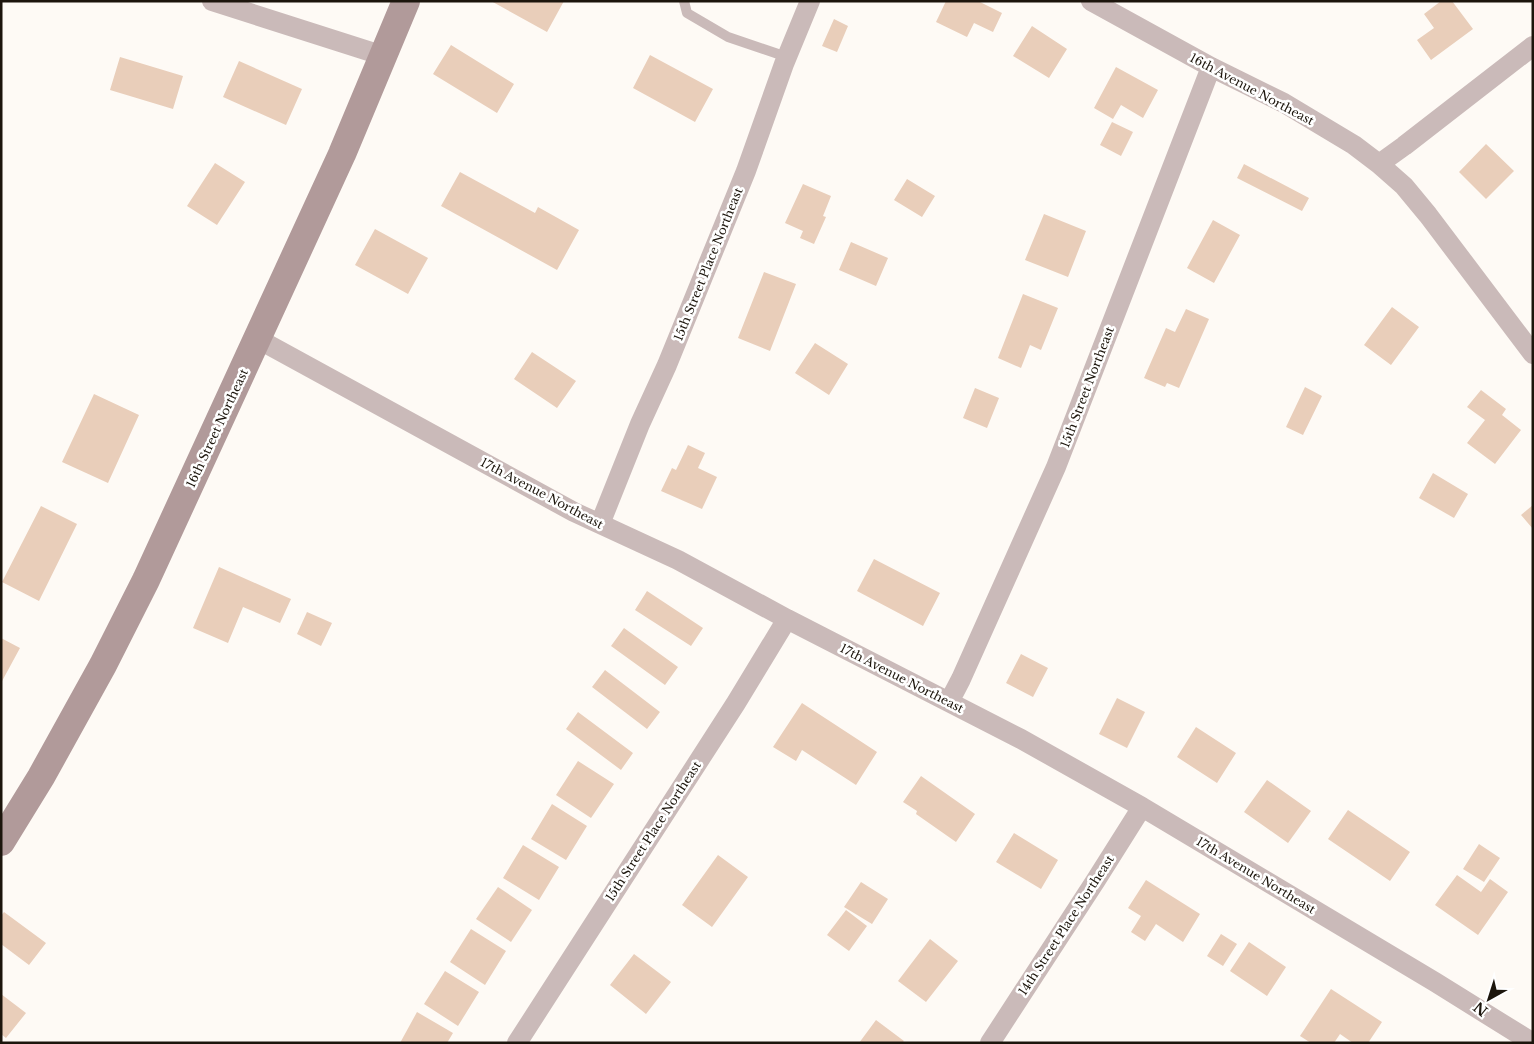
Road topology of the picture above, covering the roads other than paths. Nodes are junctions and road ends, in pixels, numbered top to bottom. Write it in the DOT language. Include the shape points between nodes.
graph roads {
  1 [pos="212,1"];
  2 [pos="406,1"];
  3 [pos="684,1"];
  4 [pos="810,1"];
  5 [pos="1091,1"];
  6 [pos="1533,46"];
  7 [pos="384,56"];
  8 [pos="787,57"];
  9 [pos="1211,67"];
  10 [pos="1378,164"];
  11 [pos="258,339"];
  12 [pos="1533,354"];
  13 [pos="600,524"];
  14 [pos="788,619"];
  15 [pos="949,702"];
  16 [pos="1142,807"];
  17 [pos="1,842"];
  18 [pos="517,1043"];
  19 [pos="990,1043"];
  20 [pos="1532,1043"];
  1 -- 7 [label="street"];
  2 -- 7 [label="main road, 16th Street Northeast"];
  3 -- 8 [label="lane" via="687,13 728,37"];
  4 -- 8 [label="street, 15th Street Place Northeast"];
  5 -- 9 [label="street, 16th Avenue Northeast"];
  6 -- 10 [label="street"];
  7 -- 11 [label="main road, 16th Street Northeast"];
  8 -- 13 [label="street, 15th Street Place Northeast" via="738,189"];
  9 -- 10 [label="street, 16th Avenue Northeast" via="1284,103 1354,145"];
  9 -- 15 [label="street, 15th Street Northeast" via="1056,467"];
  10 -- 12 [label="street, 16th Avenue Northeast" via="1404,186 1428,215"];
  11 -- 13 [label="street, 17th Avenue Northeast"];
  11 -- 17 [label="main road, 16th Street Northeast" via="104,665"];
  13 -- 14 [label="street, 17th Avenue Northeast" via="678,560"];
  14 -- 15 [label="street, 17th Avenue Northeast"];
  14 -- 18 [label="street, 15th Street Place Northeast"];
  15 -- 16 [label="street, 17th Avenue Northeast"];
  16 -- 19 [label="street, 14th Street Place Northeast"];
  16 -- 20 [label="street, 17th Avenue Northeast"];
}
